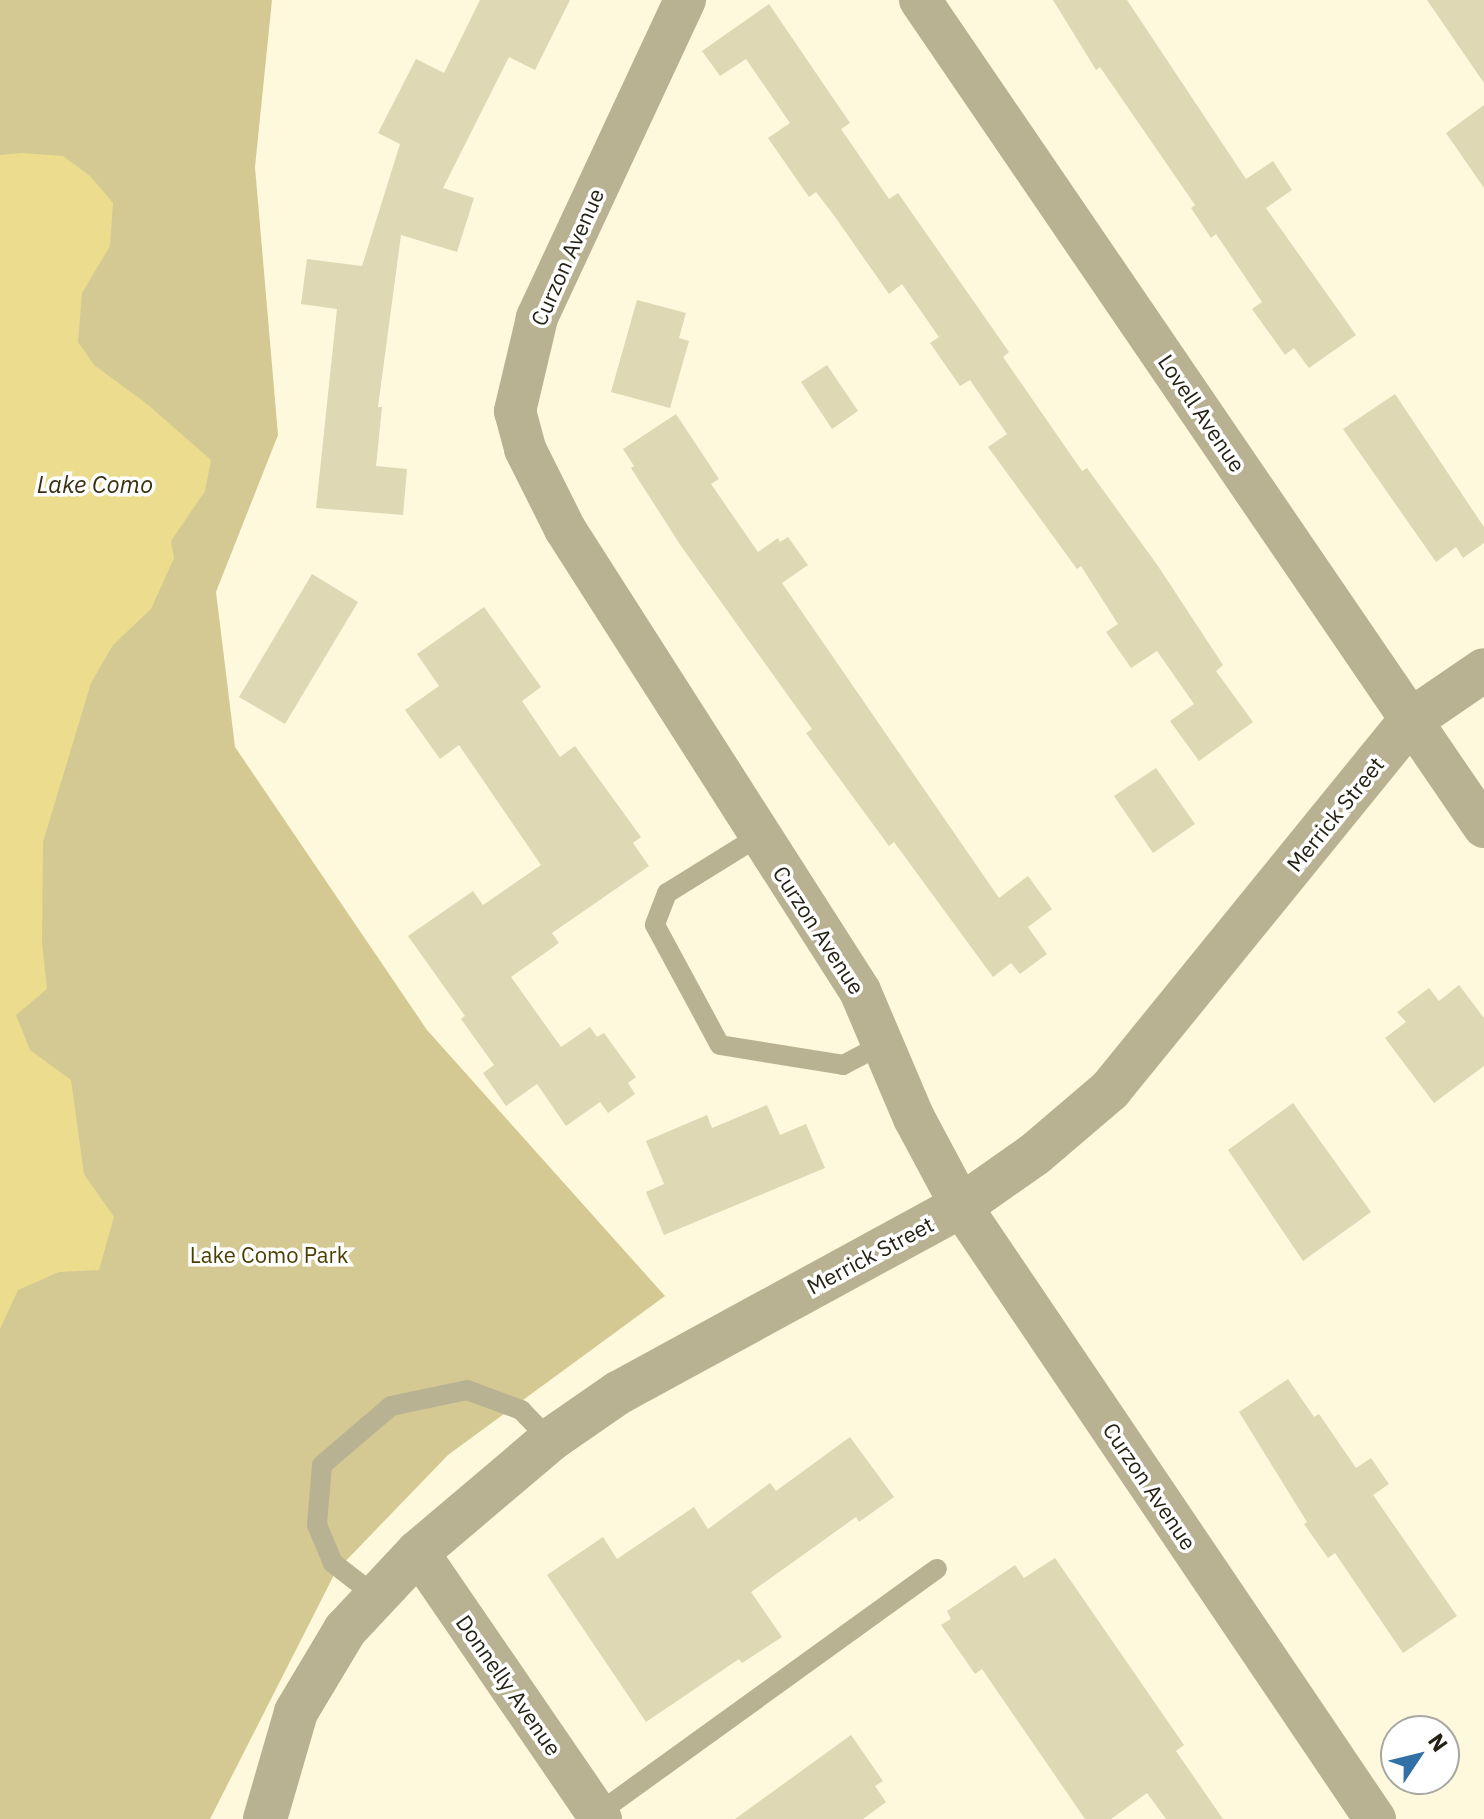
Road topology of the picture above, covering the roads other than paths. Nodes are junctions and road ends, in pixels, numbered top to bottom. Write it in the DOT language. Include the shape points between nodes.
graph roads {
  1 [pos="685,0"];
  2 [pos="920,0"];
  3 [pos="1484,670"];
  4 [pos="1411,720"];
  5 [pos="1484,827"];
  6 [pos="759,836"];
  7 [pos="883,1044"];
  8 [pos="961,1206"];
  9 [pos="550,1440"];
  10 [pos="418,1552"];
  11 [pos="937,1569"];
  12 [pos="377,1597"];
  13 [pos="599,1816"];
  14 [pos="265,1819"];
  15 [pos="1375,1819"];
  1 -- 6 [label="street, Curzon Avenue" via="537,318 515,411 525,449 565,529"];
  2 -- 4 [label="street, Lovell Avenue"];
  3 -- 4 [label="street, Merrick Street"];
  4 -- 5 [label="street, Lovell Avenue"];
  4 -- 8 [label="street, Merrick Street" via="1110,1090 1035,1154"];
  6 -- 7 [label="street, Curzon Avenue" via="860,991"];
  6 -- 7 [label="lane" via="667,893 655,925 720,1045 843,1065"];
  7 -- 8 [label="street, Curzon Avenue" via="914,1118"];
  8 -- 9 [label="street, Merrick Street" via="688,1352"];
  8 -- 15 [label="street, Curzon Avenue"];
  9 -- 10 [label="street, Merrick Street"];
  9 -- 12 [label="lane" via="521,1410 467,1390 391,1406 322,1465 317,1525 333,1563"];
  10 -- 12 [label="street, Merrick Street"];
  10 -- 13 [label="street, Donnelly Avenue"];
  11 -- 13 [label="lane"];
  12 -- 14 [label="street, Merrick Street" via="345,1630 296,1712"];
}
